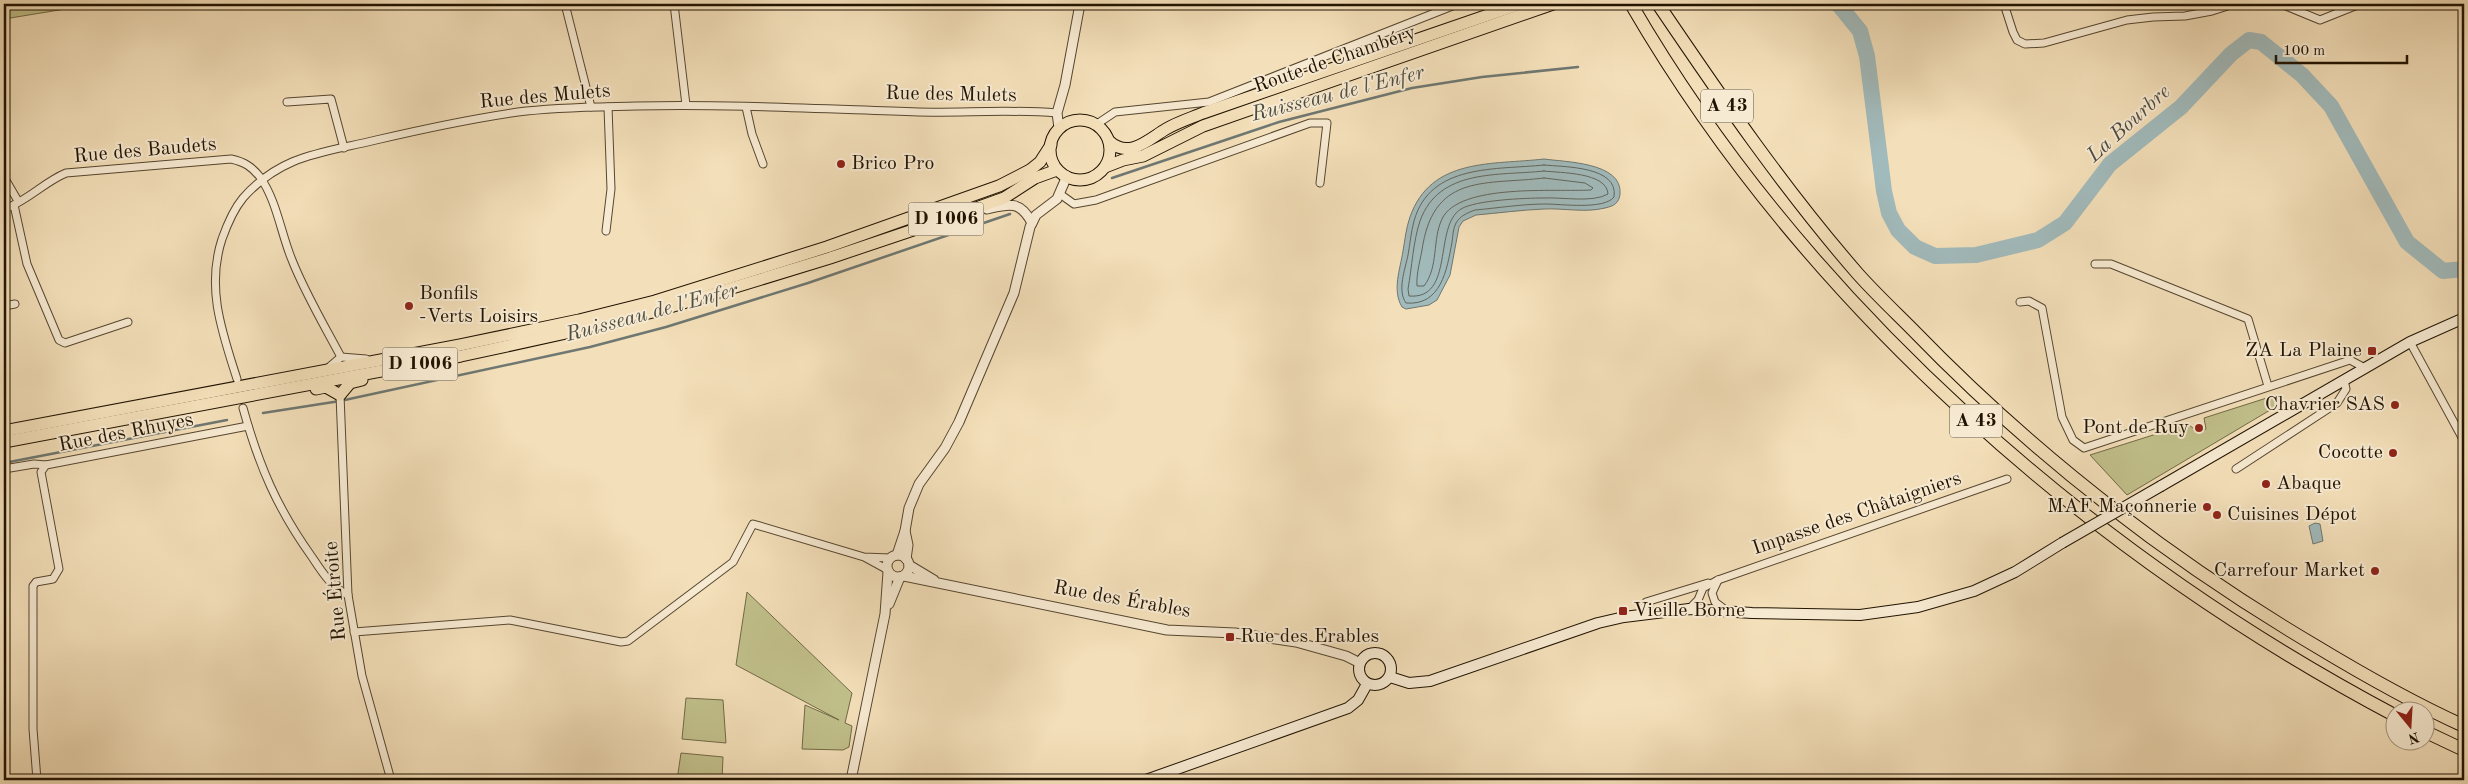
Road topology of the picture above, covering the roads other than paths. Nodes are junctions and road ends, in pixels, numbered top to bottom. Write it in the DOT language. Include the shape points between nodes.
graph roads {
  1 [pos="565,4"];
  2 [pos="674,4"];
  3 [pos="1080,4"];
  4 [pos="1520,4"];
  5 [pos="1553,4"];
  6 [pos="1622,4"];
  7 [pos="1631,4"];
  8 [pos="1658,4"];
  9 [pos="2004,4"];
  10 [pos="2234,4"];
  11 [pos="2280,4"];
  12 [pos="2360,4"];
  13 [pos="1455,5"];
  14 [pos="1645,28"];
  15 [pos="286,102"];
  16 [pos="686,105"];
  17 [pos="591,107"];
  18 [pos="608,107"];
  19 [pos="746,107"];
  20 [pos="1057,113"];
  21 [pos="1097,124"];
  22 [pos="1060,128"];
  23 [pos="1109,141"];
  24 [pos="1051,145"];
  25 [pos="344,148"];
  26 [pos="763,164"];
  27 [pos="1105,168"];
  28 [pos="1056,170"];
  29 [pos="1067,176"];
  30 [pos="4,178"];
  31 [pos="261,180"];
  32 [pos="1320,183"];
  33 [pos="1060,194"];
  34 [pos="16,203"];
  35 [pos="4,209"];
  36 [pos="940,221"];
  37 [pos="1032,222"];
  38 [pos="606,231"];
  39 [pos="2095,264"];
  40 [pos="2020,302"];
  41 [pos="15,304"];
  42 [pos="4,306"];
  43 [pos="2464,318"];
  44 [pos="128,322"];
  45 [pos="2410,342"];
  46 [pos="341,357"];
  47 [pos="374,360"];
  48 [pos="2365,368"];
  49 [pos="392,369"];
  50 [pos="325,370"];
  51 [pos="237,379"];
  52 [pos="2344,380"];
  53 [pos="2268,386"];
  54 [pos="276,390"];
  55 [pos="340,395"];
  56 [pos="243,408"];
  57 [pos="248,426"];
  58 [pos="4,431"];
  59 [pos="2464,441"];
  60 [pos="4,442"];
  61 [pos="46,465"];
  62 [pos="4,469"];
  63 [pos="2236,469"];
  64 [pos="2007,479"];
  65 [pos="905,531"];
  66 [pos="864,556"];
  67 [pos="893,557"];
  68 [pos="908,562"];
  69 [pos="888,572"];
  70 [pos="902,576"];
  71 [pos="1718,580"];
  72 [pos="936,582"];
  73 [pos="348,595"];
  74 [pos="1688,609"];
  75 [pos="1727,612"];
  76 [pos="885,614"];
  77 [pos="1641,615"];
  78 [pos="354,632"];
  79 [pos="1360,663"];
  80 [pos="1390,677"];
  81 [pos="1367,684"];
  82 [pos="2386,711"];
  83 [pos="2464,726"];
  84 [pos="2436,737"];
  85 [pos="2464,750"];
  86 [pos="1162,778"];
  87 [pos="37,780"];
  88 [pos="391,780"];
  89 [pos="851,780"];
  90 [pos="1146,780"];
  1 -- 17 [label="street"];
  2 -- 16 [label="street"];
  3 -- 20 [label="street"];
  4 -- 23 [label="main road, Route de Chambéry" via="1203,113 1166,129 1139,147 1122,148"];
  5 -- 27 [label="main road, Route de Chambéry" via="1203,126 1143,156 1122,160"];
  6 -- 14 [label="highway"];
  7 -- 14 [label="highway, A 43"];
  8 -- 83 [label="highway, A 43" via="1777,174 1859,275 1943,362 2031,443 2140,530 2247,605 2350,667"];
  9 -- 10 [label="street" via="2017,40 2025,44 2044,43 2127,20 2185,16"];
  11 -- 12 [label="street" via="2320,20"];
  13 -- 21 [label="street" via="1209,102 1115,112"];
  14 -- 82 [label="highway, A 43" via="1731,153 1840,288 1926,375 2011,453 2125,545 2232,620 2338,686"];
  15 -- 25 [label="street" via="331,99"];
  16 -- 18 [label="street, Rue des Mulets"];
  16 -- 19 [label="street, Rue des Mulets"];
  17 -- 18 [label="street, Rue des Mulets"];
  17 -- 25 [label="street, Rue des Mulets" via="518,112 432,127"];
  18 -- 38 [label="street" via="611,189"];
  19 -- 20 [label="street, Rue des Mulets"];
  19 -- 26 [label="street"];
  20 -- 22 [label="street"];
  21 -- 22 [label="main road" via="1082,120"];
  21 -- 23 [label="main road"];
  22 -- 24 [label="main road"];
  23 -- 27 [label="main road" via="1110,154"];
  24 -- 28 [label="main road" via="1050,155"];
  24 -- 47 [label="main road, D 1006" via="1040,162 1030,170 999,186 730,279 570,322"];
  25 -- 31 [label="street, Rue des Mulets" via="300,157"];
  27 -- 29 [label="main road" via="1089,178"];
  28 -- 29 [label="main road"];
  28 -- 36 [label="main road, D 1006" via="1035,178 1004,198"];
  29 -- 33 [label="street"];
  30 -- 34 [label="street"];
  31 -- 34 [label="street, Rue des Baudets" via="251,167 232,160 80,170 51,180"];
  31 -- 46 [label="street" via="292,261"];
  31 -- 51 [label="street, Rue des Mulets" via="241,200 228,223 215,263 217,309"];
  32 -- 33 [label="street" via="1327,123 1310,123 1096,200 1074,204"];
  33 -- 37 [label="street"];
  34 -- 35 [label="street, Rue des Baudets"];
  34 -- 44 [label="street" via="27,264 59,340 65,343"];
  36 -- 37 [label="street" via="1001,205 1018,206"];
  36 -- 49 [label="main road, D 1006" via="657,311 523,343"];
  37 -- 65 [label="street" via="1014,293 959,422 919,484 909,508"];
  39 -- 53 [label="street" via="2111,264 2248,319"];
  40 -- 53 [label="street" via="2029,301 2042,308 2062,417 2073,440 2084,448"];
  41 -- 42 [label="street"];
  43 -- 45 [label="main road"];
  45 -- 48 [label="main road"];
  45 -- 59 [label="street"];
  46 -- 47 [label="street"];
  46 -- 50 [label="street"];
  47 -- 50 [label="main road, D 1006"];
  48 -- 52 [label="main road"];
  48 -- 53 [label="street" via="2350,360"];
  49 -- 54 [label="main road, D 1006"];
  49 -- 55 [label="main road" via="350,384"];
  50 -- 58 [label="main road, D 1006"];
  52 -- 63 [label="street" via="2346,389 2337,403"];
  52 -- 75 [label="main road, bridge" via="2015,572 1974,591 1918,607 1860,615"];
  54 -- 55 [label="main road" via="298,393 326,387"];
  54 -- 60 [label="main road, D 1006"];
  55 -- 73 [label="street, Rue Étroite"];
  56 -- 57 [label="street"];
  57 -- 61 [label="street, Rue des Rhuyes"];
  57 -- 73 [label="street" via="263,471 283,514 332,584"];
  61 -- 62 [label="street"];
  61 -- 87 [label="street, Rue des Rhuyes" via="41,472 59,569 53,579 36,582 33,586 33,729"];
  64 -- 71 [label="street, Impasse des Châtaigniers"];
  65 -- 67 [label="street"];
  65 -- 68 [label="street"];
  66 -- 67 [label="street"];
  66 -- 69 [label="street"];
  66 -- 78 [label="street" via="753,524 733,562 635,636 621,642 510,620"];
  67 -- 68 [label="street"];
  67 -- 69 [label="street" via="887,564"];
  68 -- 70 [label="street"];
  68 -- 72 [label="street, Rue des Érables"];
  69 -- 70 [label="street" via="896,577"];
  69 -- 76 [label="street"];
  70 -- 72 [label="street, Rue des Érables"];
  70 -- 76 [label="street"];
  71 -- 74 [label="street, Impasse des Châtaigniers" via="1703,588 1698,600"];
  71 -- 75 [label="street" via="1712,593 1714,602"];
  71 -- 77 [label="street" via="1646,602"];
  72 -- 79 [label="street, Rue des Érables" via="1167,630 1235,633 1296,642"];
  73 -- 78 [label="street, Rue Étroite"];
  74 -- 75 [label="main road"];
  74 -- 77 [label="main road"];
  76 -- 89 [label="street"];
  77 -- 80 [label="main road" via="1598,623 1430,681 1409,683"];
  78 -- 88 [label="street, Rue Étroite" via="367,696"];
  79 -- 80 [label="main road" via="1366,656 1380,654 1391,664"];
  79 -- 81 [label="main road" via="1359,673"];
  80 -- 81 [label="main road" via="1381,685"];
  81 -- 86 [label="main road" via="1358,700 1348,708"];
  84 -- 85 [label="highway"];
  86 -- 90 [label="main road"];
}
